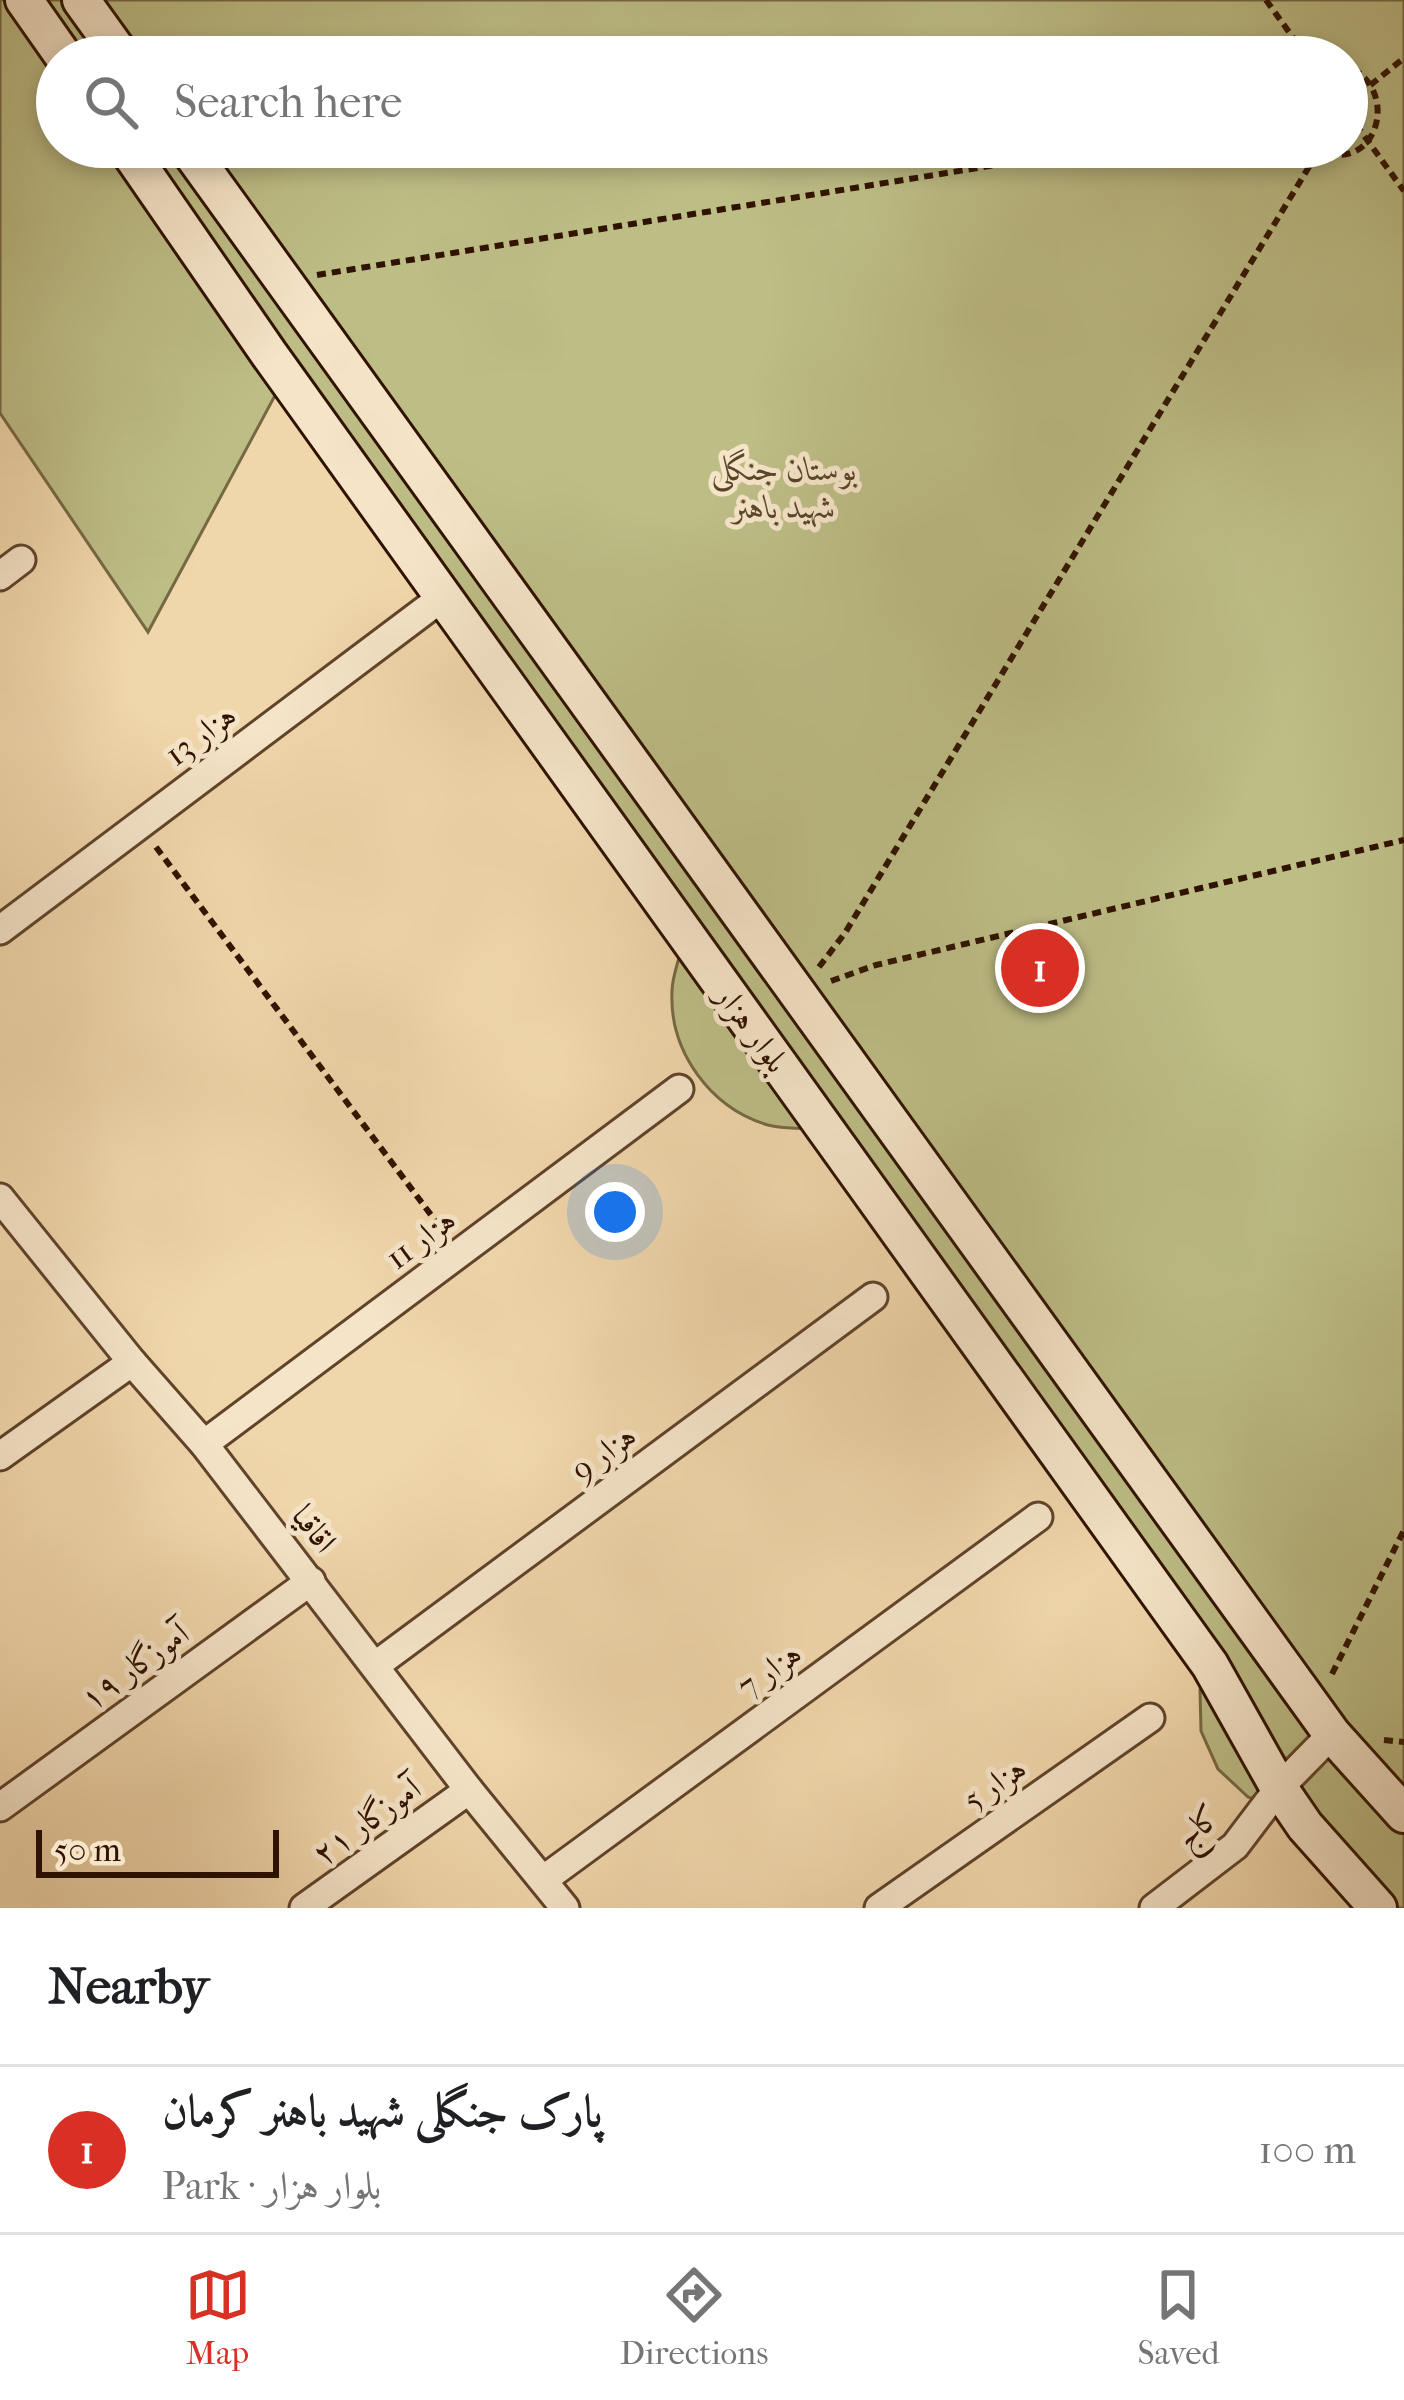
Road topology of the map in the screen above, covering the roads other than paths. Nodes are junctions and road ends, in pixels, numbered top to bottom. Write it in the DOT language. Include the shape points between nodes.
graph roads {
  1 [pos="24,0"];
  2 [pos="81,0"];
  3 [pos="49,36"];
  4 [pos="107,36"];
  5 [pos="141,168"];
  6 [pos="202,168"];
  7 [pos="276,270"];
  8 [pos="226,291"];
  9 [pos="321,333"];
  10 [pos="275,360"];
  11 [pos="444,596"];
  12 [pos="0,930"];
  13 [pos="679,1089"];
  14 [pos="0,1198"];
  15 [pos="873,1297"];
  16 [pos="132,1362"];
  17 [pos="204,1444"];
  18 [pos="0,1456"];
  19 [pos="1037,1517"];
  20 [pos="310,1581"];
  21 [pos="376,1665"];
  22 [pos="1150,1718"];
  23 [pos="1326,1723"];
  24 [pos="1279,1788"];
  25 [pos="469,1790"];
  26 [pos="0,1807"];
  27 [pos="1404,1814"];
  28 [pos="543,1880"];
  29 [pos="304,1908"];
  30 [pos="565,1908"];
  31 [pos="878,1908"];
  32 [pos="1154,1908"];
  33 [pos="1378,1908"];
  1 -- 3 [label="street"];
  2 -- 4 [label="street"];
  5 -- 8 [label="street, بلوار هزار"];
  6 -- 7 [label="street, بلوار هزار"];
  7 -- 8 [label="street"];
  7 -- 9 [label="street, بلوار هزار"];
  8 -- 10 [label="street, بلوار هزار"];
  9 -- 10 [label="street" via="282,328 272,344"];
  9 -- 23 [label="street, بلوار هزار"];
  10 -- 11 [label="street, بلوار هزار"];
  11 -- 12 [label="street, هزار 13"];
  11 -- 24 [label="street, بلوار هزار" via="1210,1665"];
  13 -- 17 [label="street, هزار 11"];
  14 -- 16 [label="street, اقاقیا"];
  15 -- 21 [label="street, هزار 9"];
  16 -- 17 [label="street, اقاقیا"];
  16 -- 18 [label="street"];
  17 -- 20 [label="street, اقاقیا"];
  19 -- 28 [label="street, هزار 7"];
  20 -- 21 [label="street, اقاقیا"];
  20 -- 26 [label="street, آموزگار ۱۹"];
  21 -- 25 [label="street, اقاقیا"];
  22 -- 31 [label="street, هزار 5"];
  23 -- 24 [label="street, کاج"];
  23 -- 27 [label="street, بلوار هزار"];
  24 -- 32 [label="street, کاج" via="1235,1846"];
  24 -- 33 [label="street, بلوار هزار"];
  25 -- 28 [label="street, اقاقیا"];
  25 -- 29 [label="street, آموزگار ۲۱"];
  28 -- 30 [label="street, اقاقیا"];
}
